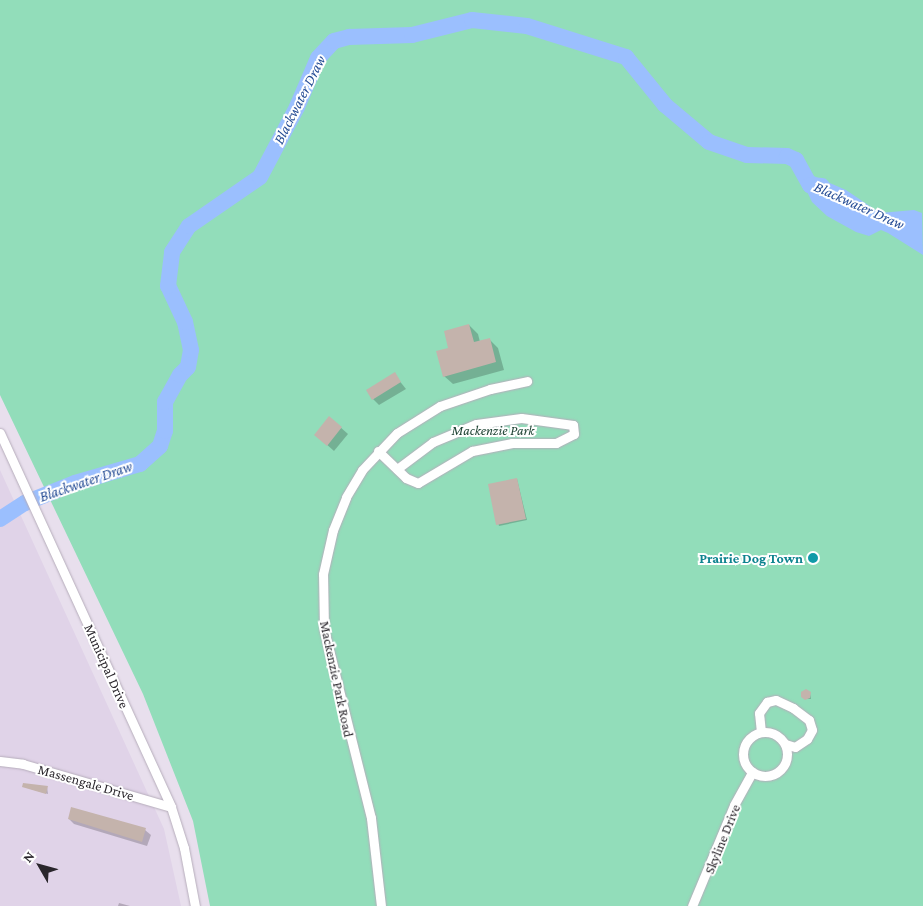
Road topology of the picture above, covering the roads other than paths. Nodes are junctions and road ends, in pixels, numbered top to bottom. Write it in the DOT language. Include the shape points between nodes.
graph roads {
  1 [pos="527,381"];
  2 [pos="0,433"];
  3 [pos="378,452"];
  4 [pos="397,469"];
  5 [pos="761,732"];
  6 [pos="786,744"];
  7 [pos="0,761"];
  8 [pos="752,772"];
  9 [pos="171,807"];
  10 [pos="195,906"];
  11 [pos="381,906"];
  12 [pos="692,906"];
  1 -- 3 [label="street, Mackenzie Park Road" via="490,388 434,409 397,433"];
  2 -- 9 [label="street, Municipal Drive"];
  3 -- 4 [label="street"];
  3 -- 11 [label="street, Mackenzie Park Road" via="351,487 339,515 329,546 322,588 326,644 371,818"];
  4 -- 4 [label="street" via="414,482 422,482 472,451 512,443 550,444 574,434 573,425 521,418 476,424 433,442"];
  5 -- 6 [label="street" via="775,734"];
  5 -- 6 [label="street" via="759,713 767,702 776,700 809,720 812,730 795,747"];
  5 -- 8 [label="street" via="745,746 744,761"];
  6 -- 8 [label="street" via="787,759 780,771 766,776"];
  7 -- 9 [label="street, Massengale Drive" via="23,764"];
  8 -- 12 [label="street, Skyline Drive" via="734,805"];
  9 -- 10 [label="street, Municipal Drive" via="184,848"];
}
